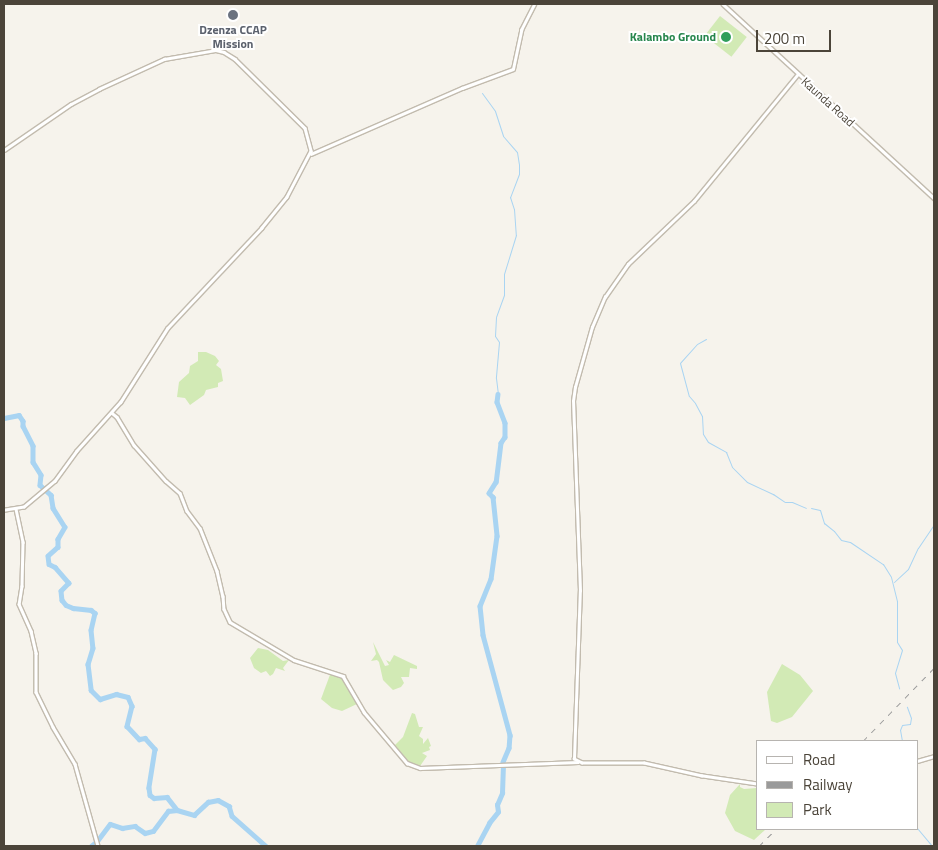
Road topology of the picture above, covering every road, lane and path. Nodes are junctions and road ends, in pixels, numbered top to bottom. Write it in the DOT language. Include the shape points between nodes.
graph roads {
  1 [pos="534,4"];
  2 [pos="722,4"];
  3 [pos="798,74"];
  4 [pos="4,150"];
  5 [pos="310,155"];
  6 [pos="934,198"];
  7 [pos="112,413"];
  8 [pos="16,509"];
  9 [pos="4,510"];
  10 [pos="934,756"];
  11 [pos="918,761"];
  12 [pos="578,762"];
  13 [pos="756,784"];
  14 [pos="98,846"];
  1 -- 5 [label="street" via="521,30 513,69"];
  2 -- 3 [label="street, Kaunda Road"];
  3 -- 6 [label="street, Kaunda Road"];
  3 -- 12 [label="street" via="694,201 628,264 605,297 592,327 574,387 573,401 580,591 574,757"];
  4 -- 5 [label="street" via="71,104 99,89 164,59 216,50 235,59 305,128"];
  5 -- 7 [label="street" via="291,193 165,332"];
  7 -- 8 [label="street" via="50,486 24,507"];
  7 -- 12 [label="street" via="166,482 179,492 187,511 200,528 217,571 224,609 230,622 294,660 343,676 364,712 407,763 420,768"];
  8 -- 9 [label="street"];
  8 -- 14 [label="street" via="23,542 19,604 36,653 36,692 78,772"];
  10 -- 11 [label="street"];
  12 -- 13 [label="street" via="644,763"];
}
